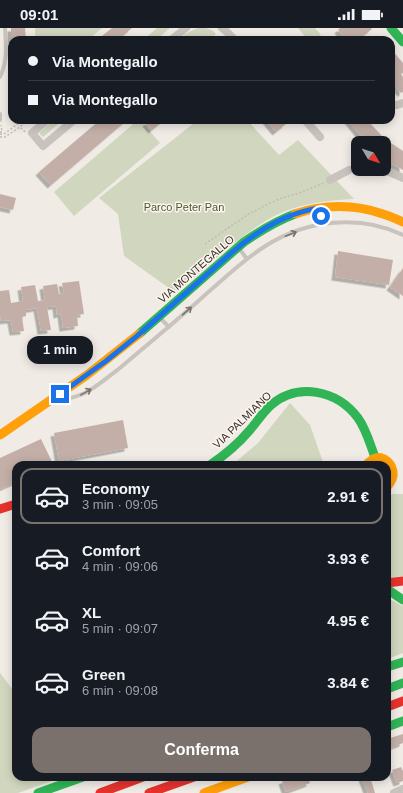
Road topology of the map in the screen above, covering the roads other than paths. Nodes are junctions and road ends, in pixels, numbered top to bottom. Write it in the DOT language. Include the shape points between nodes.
graph roads {
  1 [pos="4,28"];
  2 [pos="186,28"];
  3 [pos="222,28"];
  4 [pos="391,28"];
  5 [pos="176,36"];
  6 [pos="231,36"];
  7 [pos="403,42"];
  8 [pos="0,77"];
  9 [pos="0,114"];
  10 [pos="0,120"];
  11 [pos="43,124"];
  12 [pos="69,124"];
  13 [pos="309,124"];
  14 [pos="320,137"];
  15 [pos="349,170"];
  16 [pos="391,173"];
  17 [pos="403,178"];
  18 [pos="330,180"];
  19 [pos="319,208"];
  20 [pos="403,222"];
  21 [pos="322,225"];
  22 [pos="403,235"];
  23 [pos="238,247"];
  24 [pos="247,260"];
  25 [pos="159,317"];
  26 [pos="168,327"];
  27 [pos="48,402"];
  28 [pos="0,435"];
  29 [pos="375,457"];
  30 [pos="216,461"];
  31 [pos="370,461"];
  32 [pos="390,461"];
  33 [pos="391,463"];
  34 [pos="391,483"];
  35 [pos="12,505"];
  36 [pos="0,509"];
  37 [pos="403,581"];
  38 [pos="391,582"];
  39 [pos="391,592"];
  40 [pos="403,600"];
  41 [pos="403,662"];
  42 [pos="391,666"];
  43 [pos="403,701"];
  44 [pos="391,706"];
  45 [pos="403,721"];
  46 [pos="391,726"];
  47 [pos="72,781"];
  48 [pos="132,781"];
  49 [pos="183,781"];
  50 [pos="237,781"];
  51 [pos="403,789"];
  52 [pos="38,793"];
  53 [pos="100,793"];
  54 [pos="149,793"];
  55 [pos="204,793"];
  56 [pos="394,793"];
  1 -- 8 [label="lane" via="6,57"];
  2 -- 5 [label="street"];
  3 -- 6 [label="street"];
  4 -- 7 [label="main road"];
  9 -- 10 [label="lane"];
  11 -- 12 [label="street" via="32,134 43,146"];
  13 -- 14 [label="street"];
  15 -- 18 [label="street"];
  16 -- 17 [label="street"];
  19 -- 20 [label="main road, VIA MONTEGALLO" via="363,208"];
  19 -- 21 [label="lane"];
  19 -- 23 [label="main road, VIA MONTEGALLO" via="297,213 277,222"];
  21 -- 22 [label="lane, VIA MONTEGALLO" via="365,223"];
  24 -- 21 [label="lane, VIA MONTEGALLO, one-way" via="279,238"];
  23 -- 24 [label="lane"];
  23 -- 25 [label="main road, VIA MONTEGALLO"];
  26 -- 24 [label="lane, VIA MONTEGALLO, one-way"];
  25 -- 26 [label="lane"];
  25 -- 27 [label="main road, VIA MONTEGALLO" via="110,358"];
  27 -- 26 [label="lane, VIA MONTEGALLO, one-way" via="88,392"];
  27 -- 28 [label="main road, VIA MONTEGALLO"];
  29 -- 30 [label="main road, VIA PALMIANO" via="358,417 350,408 326,394 307,391 276,401 240,441"];
  29 -- 31 [label="main road"];
  29 -- 32 [label="main road"];
  33 -- 34 [label="main road" via="398,479"];
  35 -- 36 [label="main road"];
  37 -- 38 [label="main road"];
  39 -- 40 [label="main road"];
  41 -- 42 [label="main road"];
  43 -- 44 [label="main road"];
  45 -- 46 [label="main road"];
  47 -- 52 [label="main road"];
  48 -- 53 [label="main road"];
  49 -- 54 [label="main road"];
  50 -- 55 [label="main road"];
  51 -- 56 [label="street"];
}
